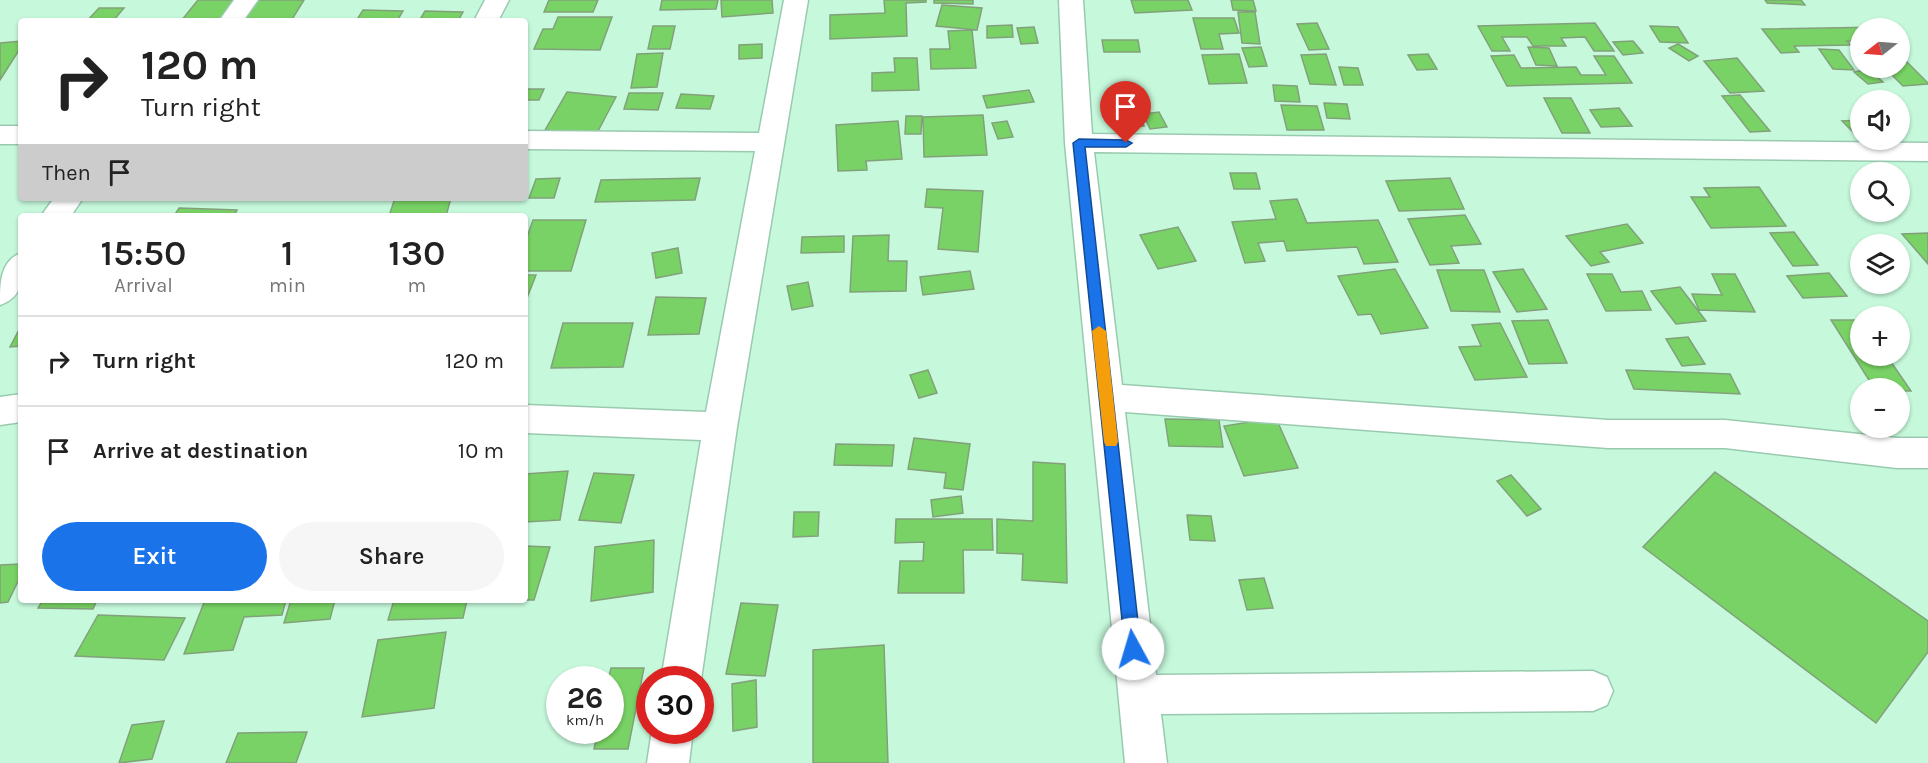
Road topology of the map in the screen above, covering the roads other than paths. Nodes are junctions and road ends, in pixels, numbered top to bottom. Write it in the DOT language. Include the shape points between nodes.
graph roads {
  1 [pos="246,0"];
  2 [pos="497,0"];
  3 [pos="796,0"];
  4 [pos="1071,0"];
  5 [pos="233,18"];
  6 [pos="488,18"];
  7 [pos="0,135"];
  8 [pos="18,135"];
  9 [pos="528,140"];
  10 [pos="771,142"];
  11 [pos="1079,143"];
  12 [pos="1928,152"];
  13 [pos="18,268"];
  14 [pos="0,293"];
  15 [pos="1106,397"];
  16 [pos="18,408"];
  17 [pos="0,411"];
  18 [pos="528,419"];
  19 [pos="720,427"];
  20 [pos="1928,453"];
  21 [pos="683,666"];
  22 [pos="1593,691"];
  23 [pos="1138,695"];
  24 [pos="671,744"];
  25 [pos="668,763"];
  26 [pos="1146,763"];
  1 -- 5 [label="street"];
  2 -- 6 [label="street"];
  3 -- 10 [label="street"];
  4 -- 11 [label="street"];
  7 -- 8 [label="street"];
  9 -- 10 [label="street"];
  10 -- 19 [label="street"];
  11 -- 12 [label="street"];
  11 -- 15 [label="street"];
  13 -- 14 [label="street"];
  15 -- 20 [label="street" via="1608,434 1725,434"];
  15 -- 23 [label="street"];
  16 -- 17 [label="street"];
  18 -- 19 [label="street"];
  19 -- 21 [label="street"];
  22 -- 23 [label="street"];
  23 -- 26 [label="street"];
  24 -- 25 [label="street"];
}
